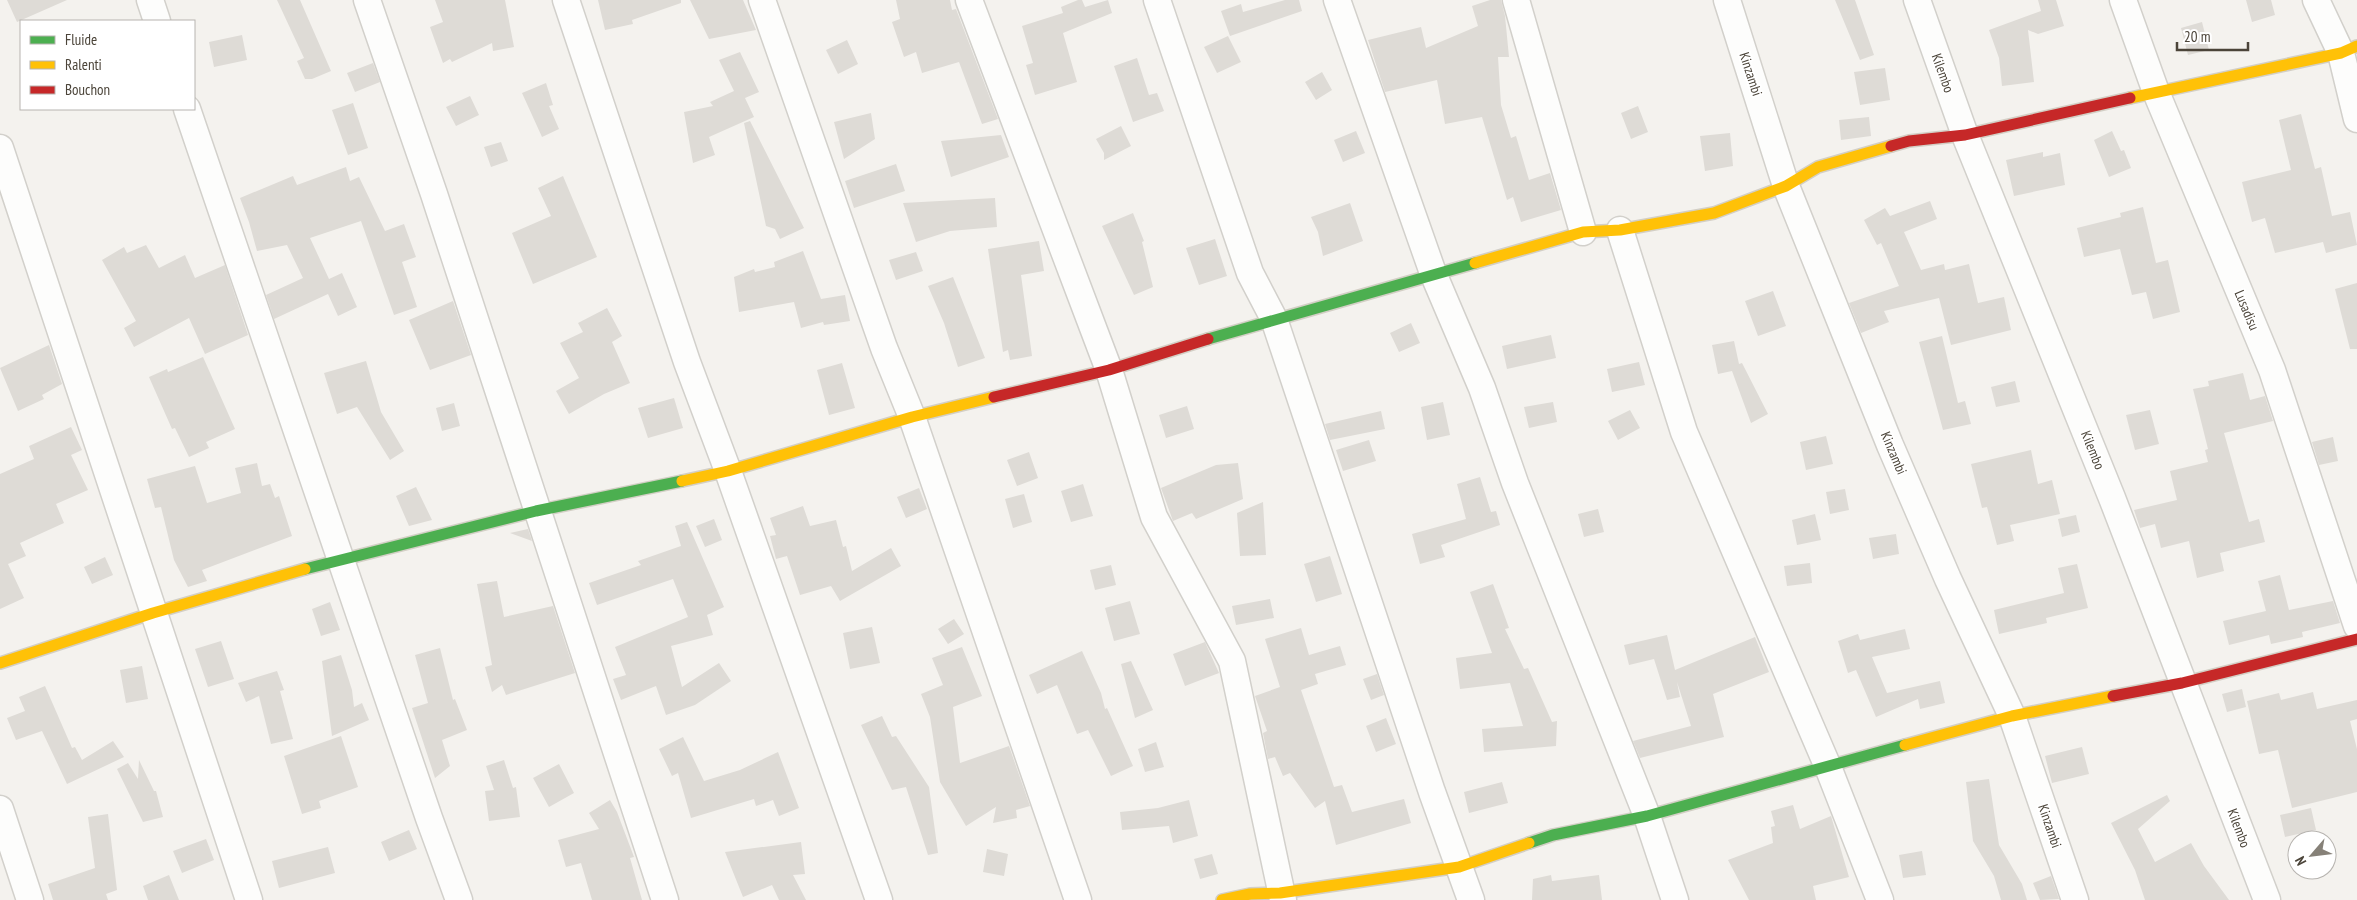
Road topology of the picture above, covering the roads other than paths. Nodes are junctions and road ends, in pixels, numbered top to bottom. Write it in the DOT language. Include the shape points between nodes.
graph roads {
  1 [pos="150,0"];
  2 [pos="367,0"];
  3 [pos="566,0"];
  4 [pos="762,0"];
  5 [pos="969,0"];
  6 [pos="1158,0"];
  7 [pos="1337,0"];
  8 [pos="1516,0"];
  9 [pos="1727,0"];
  10 [pos="1918,0"];
  11 [pos="2123,0"];
  12 [pos="2316,0"];
  13 [pos="158,20"];
  14 [pos="2349,50"];
  15 [pos="2156,92"];
  16 [pos="187,110"];
  17 [pos="2357,119"];
  18 [pos="1966,135"];
  19 [pos="0,148"];
  20 [pos="1786,186"];
  21 [pos="1620,230"];
  22 [pos="1583,232"];
  23 [pos="1432,273"];
  24 [pos="1274,319"];
  25 [pos="1109,370"];
  26 [pos="912,417"];
  27 [pos="728,471"];
  28 [pos="536,511"];
  29 [pos="341,559"];
  30 [pos="153,613"];
  31 [pos="2357,626"];
  32 [pos="2357,639"];
  33 [pos="0,663"];
  34 [pos="2182,683"];
  35 [pos="2012,716"];
  36 [pos="1828,767"];
  37 [pos="0,809"];
  38 [pos="1647,816"];
  39 [pos="1459,866"];
  40 [pos="1281,897"];
  41 [pos="30,900"];
  42 [pos="249,900"];
  43 [pos="460,900"];
  44 [pos="665,900"];
  45 [pos="879,900"];
  46 [pos="1078,900"];
  47 [pos="1222,900"];
  48 [pos="1471,900"];
  49 [pos="1675,900"];
  50 [pos="1880,900"];
  51 [pos="2075,900"];
  52 [pos="2267,900"];
  1 -- 13 [label="street"];
  2 -- 28 [label="street" via="434,194"];
  3 -- 27 [label="street" via="684,352"];
  4 -- 26 [label="street" via="884,348"];
  5 -- 25 [label="street"];
  6 -- 24 [label="street" via="1250,273"];
  7 -- 23 [label="street"];
  8 -- 22 [label="street"];
  9 -- 20 [label="street, Kinzambi"];
  10 -- 18 [label="street, Kilembo"];
  11 -- 15 [label="street, Lusadisu"];
  12 -- 14 [label="street"];
  14 -- 15 [label="street"];
  14 -- 17 [label="street"];
  15 -- 18 [label="street"];
  15 -- 31 [label="street, Lusadisu" via="2272,370"];
  16 -- 29 [label="street"];
  18 -- 20 [label="street" via="1909,141 1851,156 1818,166"];
  18 -- 34 [label="street, Kilembo" via="2112,498"];
  19 -- 30 [label="street"];
  20 -- 21 [label="street" via="1714,213"];
  20 -- 35 [label="street, Kinzambi" via="1936,552"];
  21 -- 22 [label="street"];
  21 -- 36 [label="street" via="1684,432"];
  22 -- 23 [label="street"];
  23 -- 24 [label="street"];
  23 -- 38 [label="street" via="1482,388 1515,483"];
  24 -- 25 [label="street"];
  24 -- 39 [label="street"];
  25 -- 26 [label="street"];
  25 -- 40 [label="street" via="1154,517 1232,661"];
  26 -- 27 [label="street"];
  26 -- 46 [label="street"];
  27 -- 28 [label="street"];
  27 -- 45 [label="street"];
  28 -- 29 [label="street"];
  28 -- 44 [label="street"];
  29 -- 30 [label="street"];
  29 -- 43 [label="street"];
  30 -- 33 [label="street"];
  30 -- 42 [label="street"];
  32 -- 34 [label="street"];
  34 -- 35 [label="street"];
  34 -- 52 [label="street, Kilembo"];
  35 -- 36 [label="street"];
  35 -- 51 [label="street, Kinzambi"];
  36 -- 38 [label="street"];
  36 -- 50 [label="street"];
  37 -- 41 [label="street"];
  38 -- 39 [label="street" via="1553,835"];
  38 -- 49 [label="street"];
  39 -- 40 [label="street"];
  39 -- 48 [label="street"];
  40 -- 47 [label="street" via="1250,894"];
}
